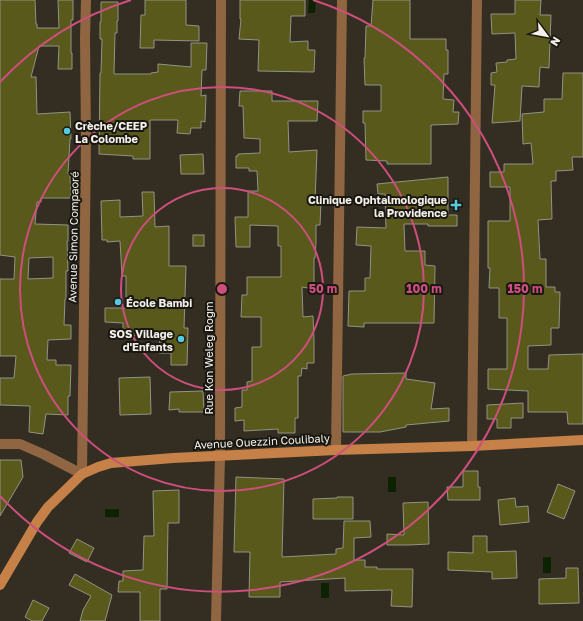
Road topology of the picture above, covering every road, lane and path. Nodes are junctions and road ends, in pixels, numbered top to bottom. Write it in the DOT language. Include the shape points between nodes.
graph roads {
  1 [pos="86,0"];
  2 [pos="221,0"];
  3 [pos="342,0"];
  4 [pos="477,0"];
  5 [pos="583,440"];
  6 [pos="0,444"];
  7 [pos="472,446"];
  8 [pos="336,450"];
  9 [pos="220,456"];
  10 [pos="82,474"];
  11 [pos="0,584"];
  12 [pos="216,621"];
  1 -- 10 [label="street, Avenue Simon Compaoré"];
  2 -- 9 [label="street, Rue Kon Weleg Rogm"];
  3 -- 8 [label="street"];
  4 -- 7 [label="street"];
  5 -- 7 [label="main road, Avenue Ouezzin Coulibaly"];
  6 -- 10 [label="street" via="20,444"];
  7 -- 8 [label="main road, Avenue Ouezzin Coulibaly"];
  8 -- 9 [label="main road, Avenue Ouezzin Coulibaly"];
  9 -- 10 [label="main road, Avenue Ouezzin Coulibaly" via="112,463"];
  9 -- 12 [label="street, Rue Kon Weleg Rogm"];
  10 -- 11 [label="main road, Avenue Ouezzin Coulibaly" via="48,507"];
}
